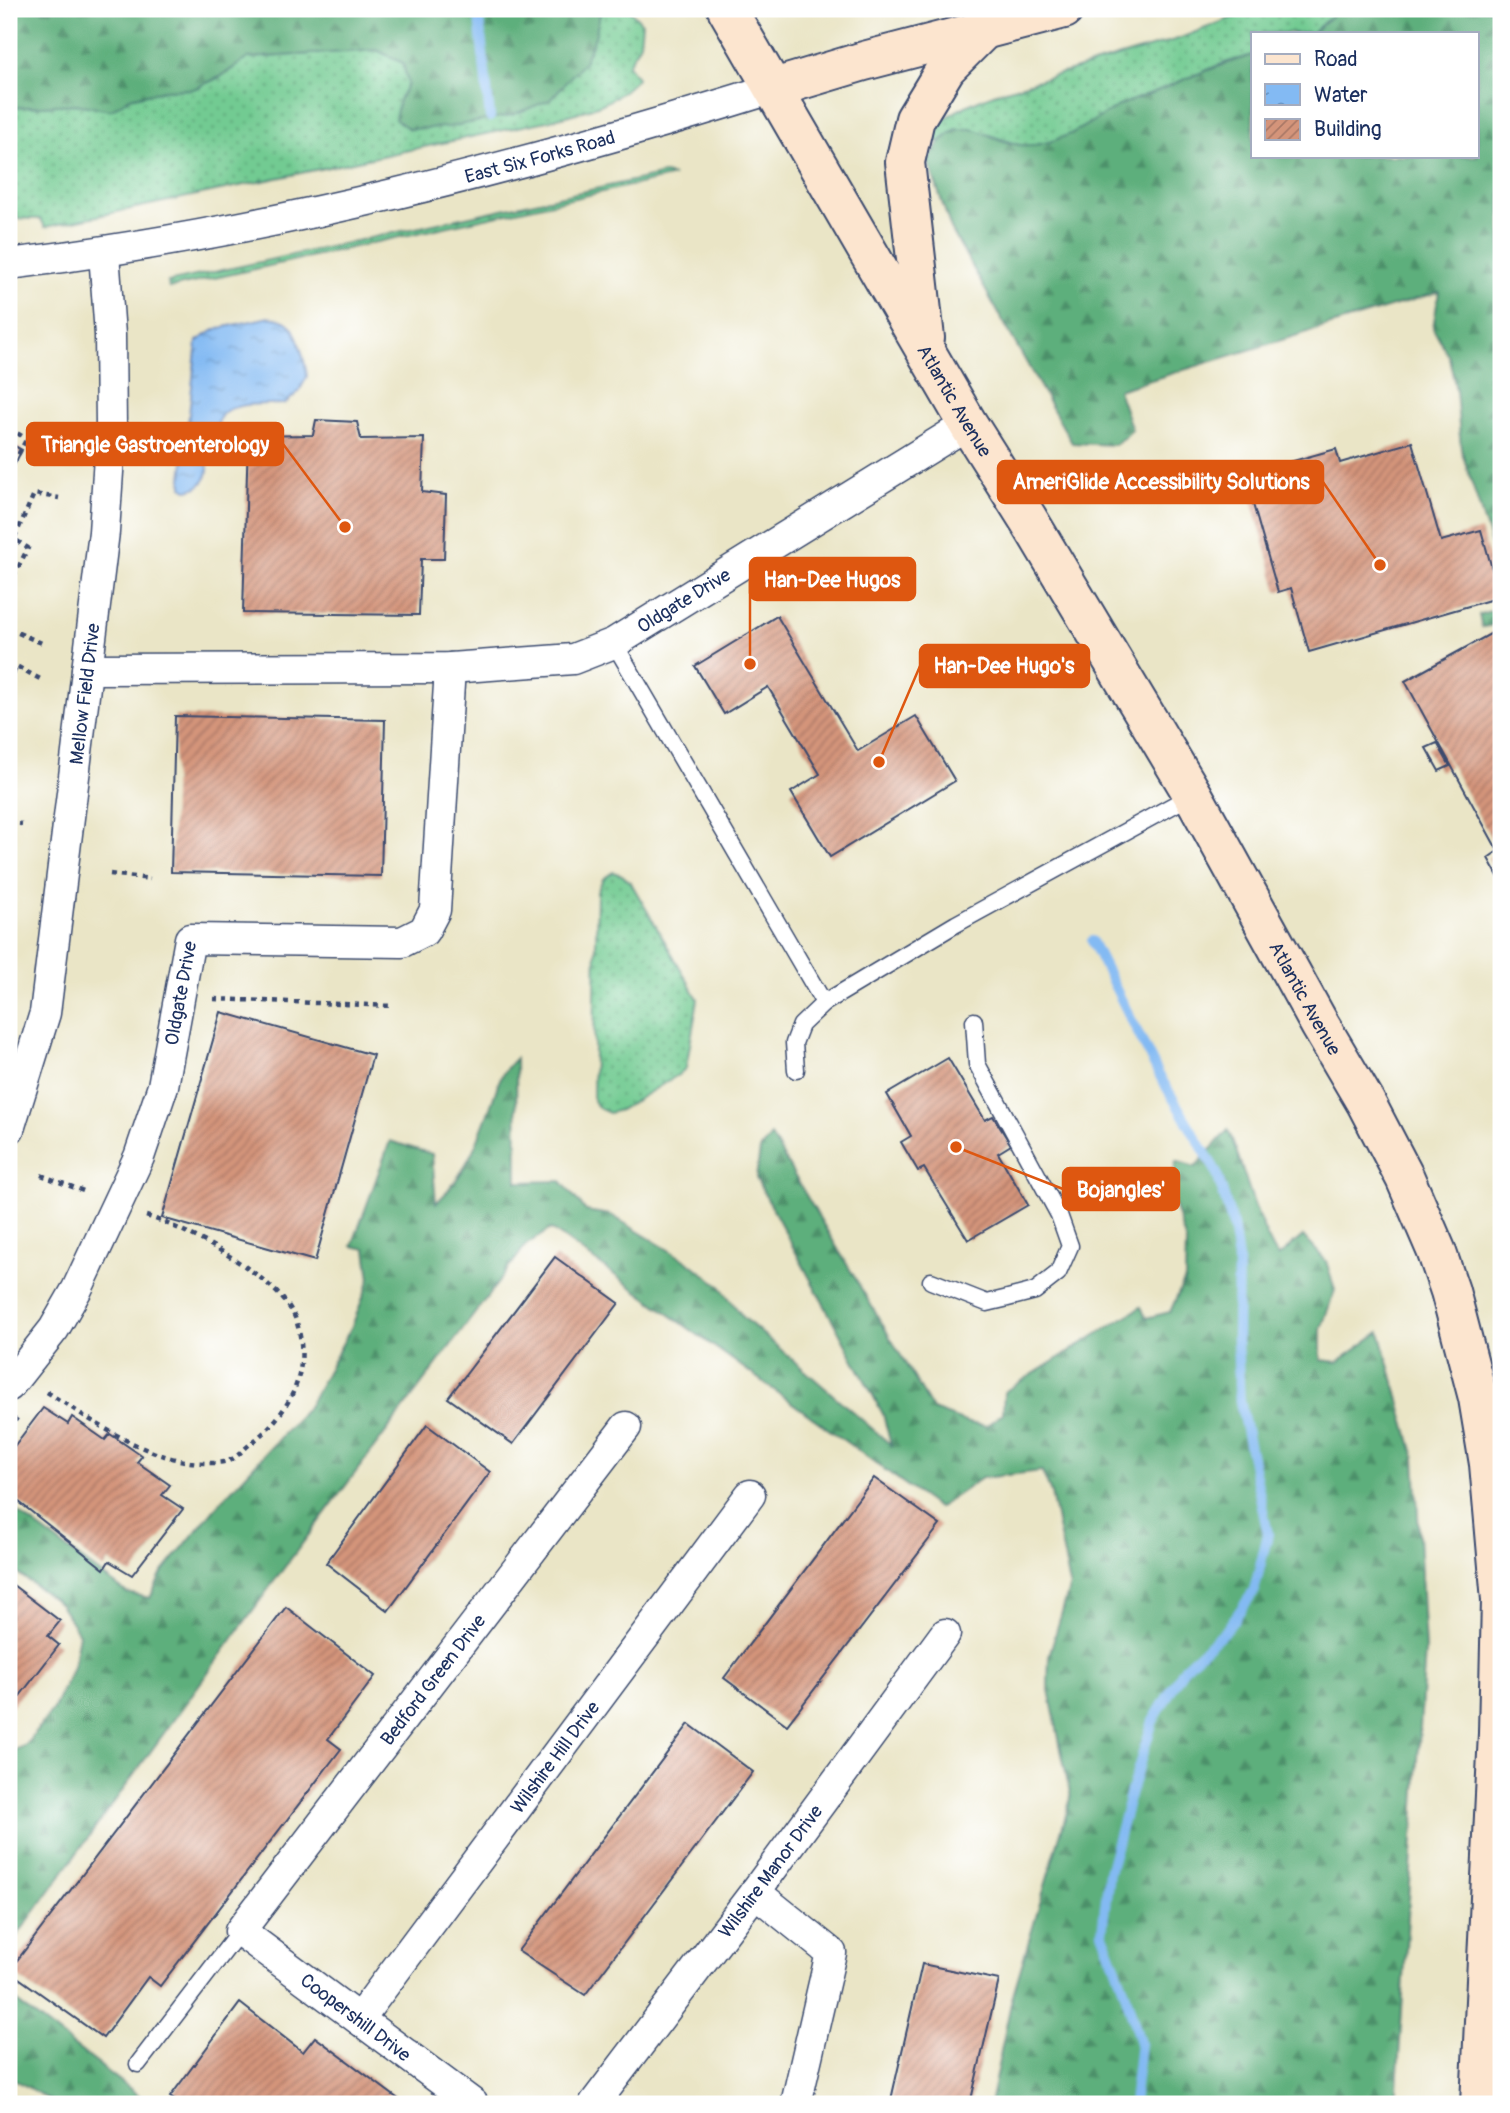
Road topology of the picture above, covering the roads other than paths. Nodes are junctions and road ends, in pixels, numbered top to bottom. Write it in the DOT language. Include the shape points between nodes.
graph roads {
  1 [pos="727,9"];
  2 [pos="1064,9"];
  3 [pos="984,30"];
  4 [pos="774,88"];
  5 [pos="104,253"];
  6 [pos="9,264"];
  7 [pos="927,354"];
  8 [pos="968,424"];
  9 [pos="614,643"];
  10 [pos="450,668"];
  11 [pos="87,669"];
  12 [pos="1193,794"];
  13 [pos="824,1003"];
  14 [pos="974,1021"];
  15 [pos="796,1070"];
  16 [pos="9,1129"];
  17 [pos="931,1281"];
  18 [pos="17,1397"];
  19 [pos="626,1427"];
  20 [pos="750,1495"];
  21 [pos="945,1634"];
  22 [pos="755,1892"];
  23 [pos="240,1931"];
  24 [pos="359,2019"];
  25 [pos="138,2064"];
  26 [pos="472,2104"];
  27 [pos="594,2104"];
  28 [pos="796,2104"];
  29 [pos="1480,2104"];
  1 -- 4 [label="main road, Atlantic Avenue"];
  2 -- 3 [label="main road, East Six Forks Road"];
  3 -- 4 [label="main road, East Six Forks Road"];
  3 -- 7 [label="main road" via="946,68 915,119 905,162"];
  4 -- 5 [label="street, East Six Forks Road" via="551,155 283,219"];
  4 -- 7 [label="main road, Atlantic Avenue"];
  5 -- 6 [label="street, East Six Forks Road"];
  5 -- 11 [label="street, Mellow Field Drive" via="111,427"];
  7 -- 8 [label="main road, Atlantic Avenue"];
  8 -- 9 [label="street, Oldgate Drive"];
  8 -- 12 [label="main road, Atlantic Avenue"];
  9 -- 10 [label="street, Oldgate Drive" via="573,659"];
  9 -- 13 [label="lane"];
  10 -- 11 [label="street, Oldgate Drive"];
  10 -- 18 [label="street, Oldgate Drive" via="435,910 424,931 402,942 190,939 163,1086 139,1157 78,1289"];
  11 -- 16 [label="street, Mellow Field Drive" via="45,1013"];
  12 -- 13 [label="lane" via="956,923"];
  12 -- 29 [label="main road, Atlantic Avenue" via="1405,1178 1450,1291 1478,1398 1501,1600"];
  13 -- 15 [label="lane" via="801,1024 794,1043"];
  14 -- 17 [label="lane" via="977,1065 1059,1215 1070,1246 1058,1273 1035,1291 1004,1299 987,1303"];
  19 -- 23 [label="street, Bedford Green Drive"];
  20 -- 24 [label="street, Wilshire Hill Drive"];
  21 -- 22 [label="street, Wilshire Manor Drive"];
  22 -- 27 [label="street, Wilshire Manor Drive"];
  22 -- 28 [label="street" via="831,1953"];
  23 -- 24 [label="street, Coopershill Drive"];
  23 -- 25 [label="lane"];
  24 -- 26 [label="street, Coopershill Drive"];
}
